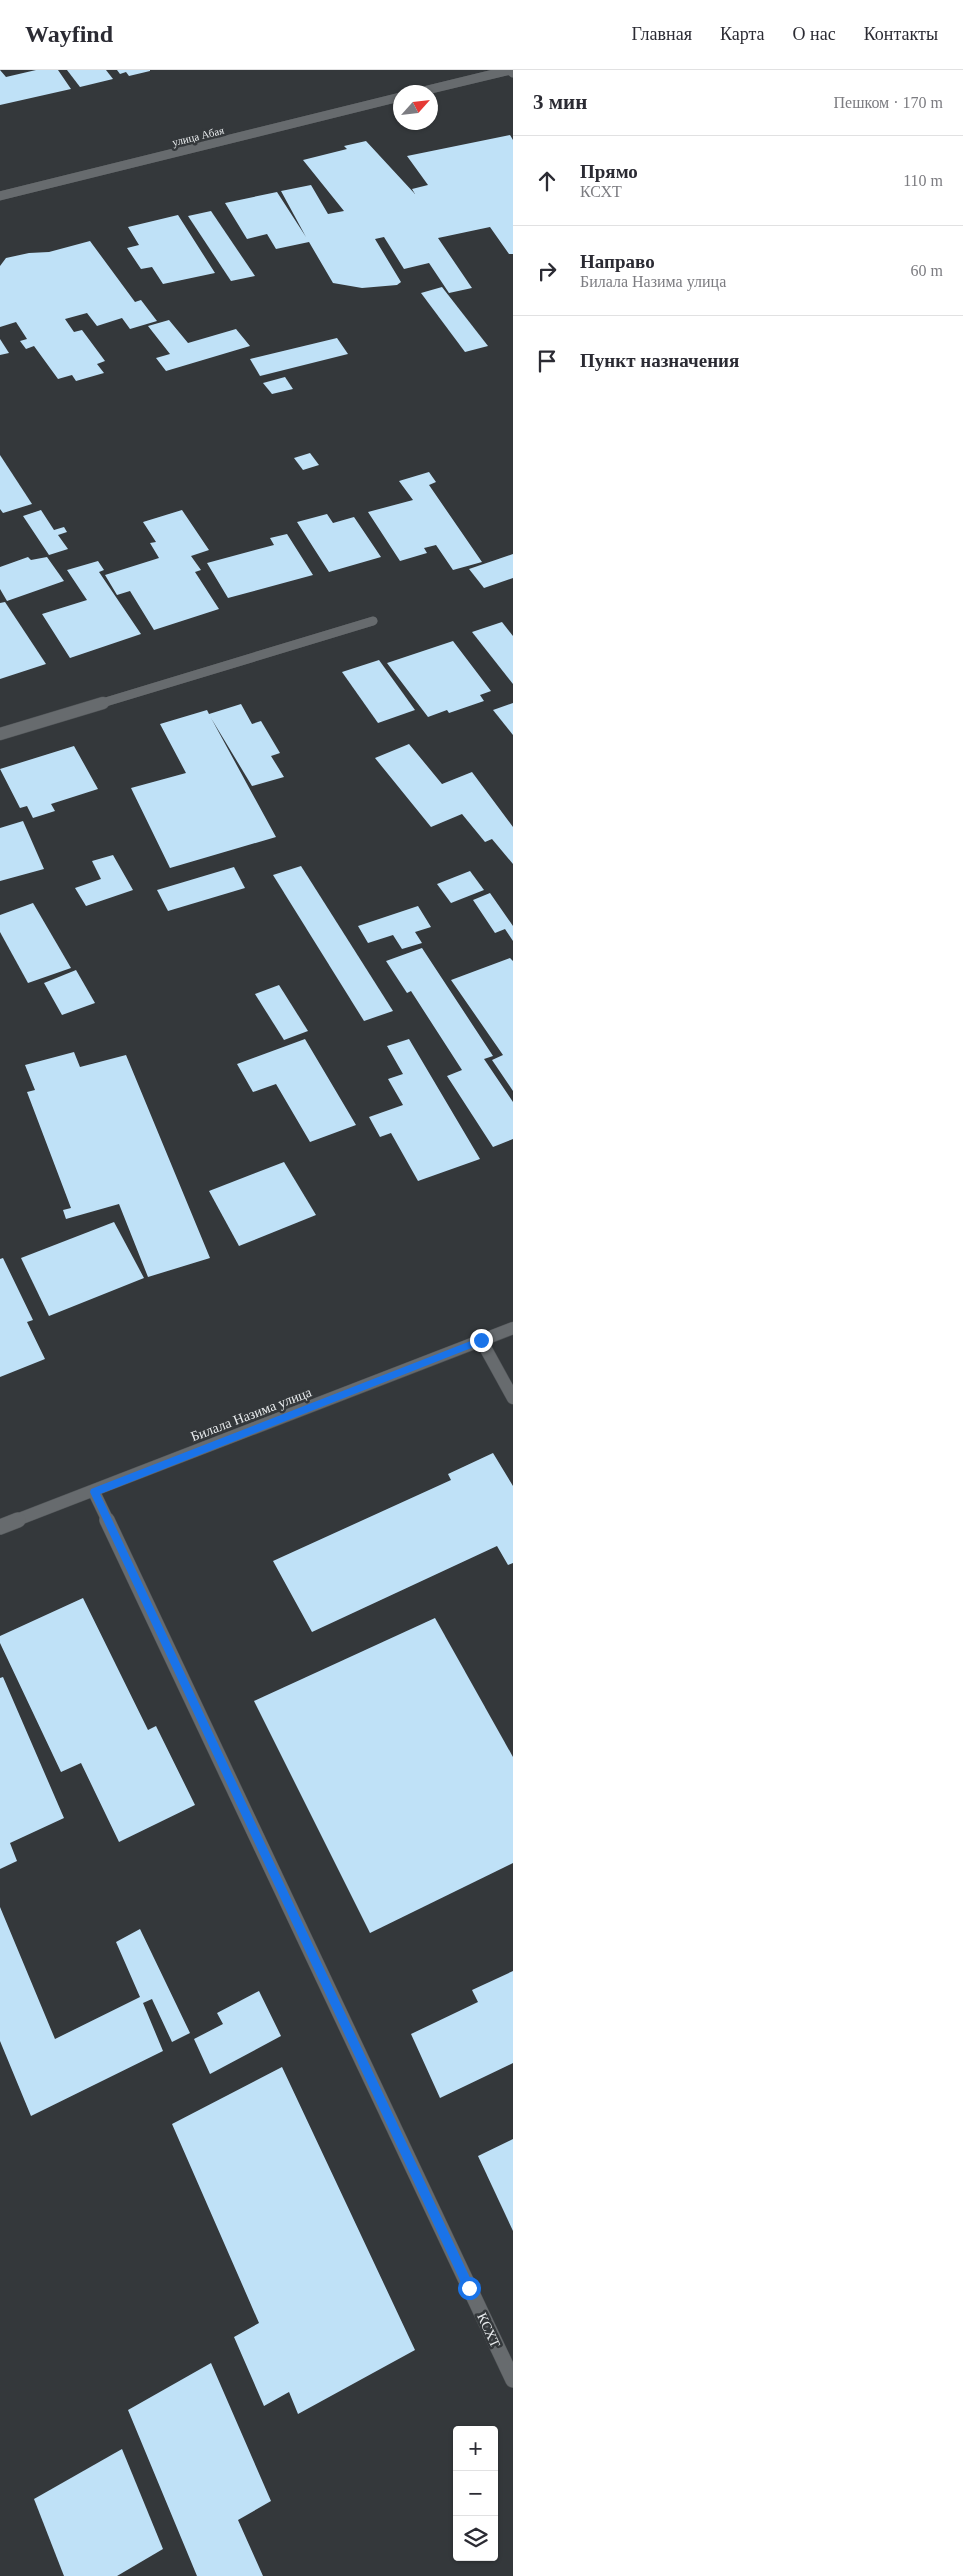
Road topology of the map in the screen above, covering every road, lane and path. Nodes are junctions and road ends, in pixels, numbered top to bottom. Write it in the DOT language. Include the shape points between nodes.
graph roads {
  1 [pos="510,70"];
  2 [pos="513,73"];
  3 [pos="438,87"];
  4 [pos="393,99"];
  5 [pos="0,196"];
  6 [pos="373,621"];
  7 [pos="0,734"];
  8 [pos="513,1328"];
  9 [pos="481,1340"];
  10 [pos="513,1398"];
  11 [pos="94,1492"];
  12 [pos="0,1527"];
  13 [pos="513,2380"];
  1 -- 2 [label="street"];
  1 -- 3 [label="street"];
  4 -- 5 [label="street, улица Абая"];
  6 -- 7 [label="street"];
  8 -- 9 [label="street, Билала Назима улица"];
  9 -- 10 [label="street"];
  9 -- 11 [label="street, Билала Назима улица"];
  11 -- 12 [label="street, Билала Назима улица"];
  11 -- 13 [label="street, КСХТ"];
}
